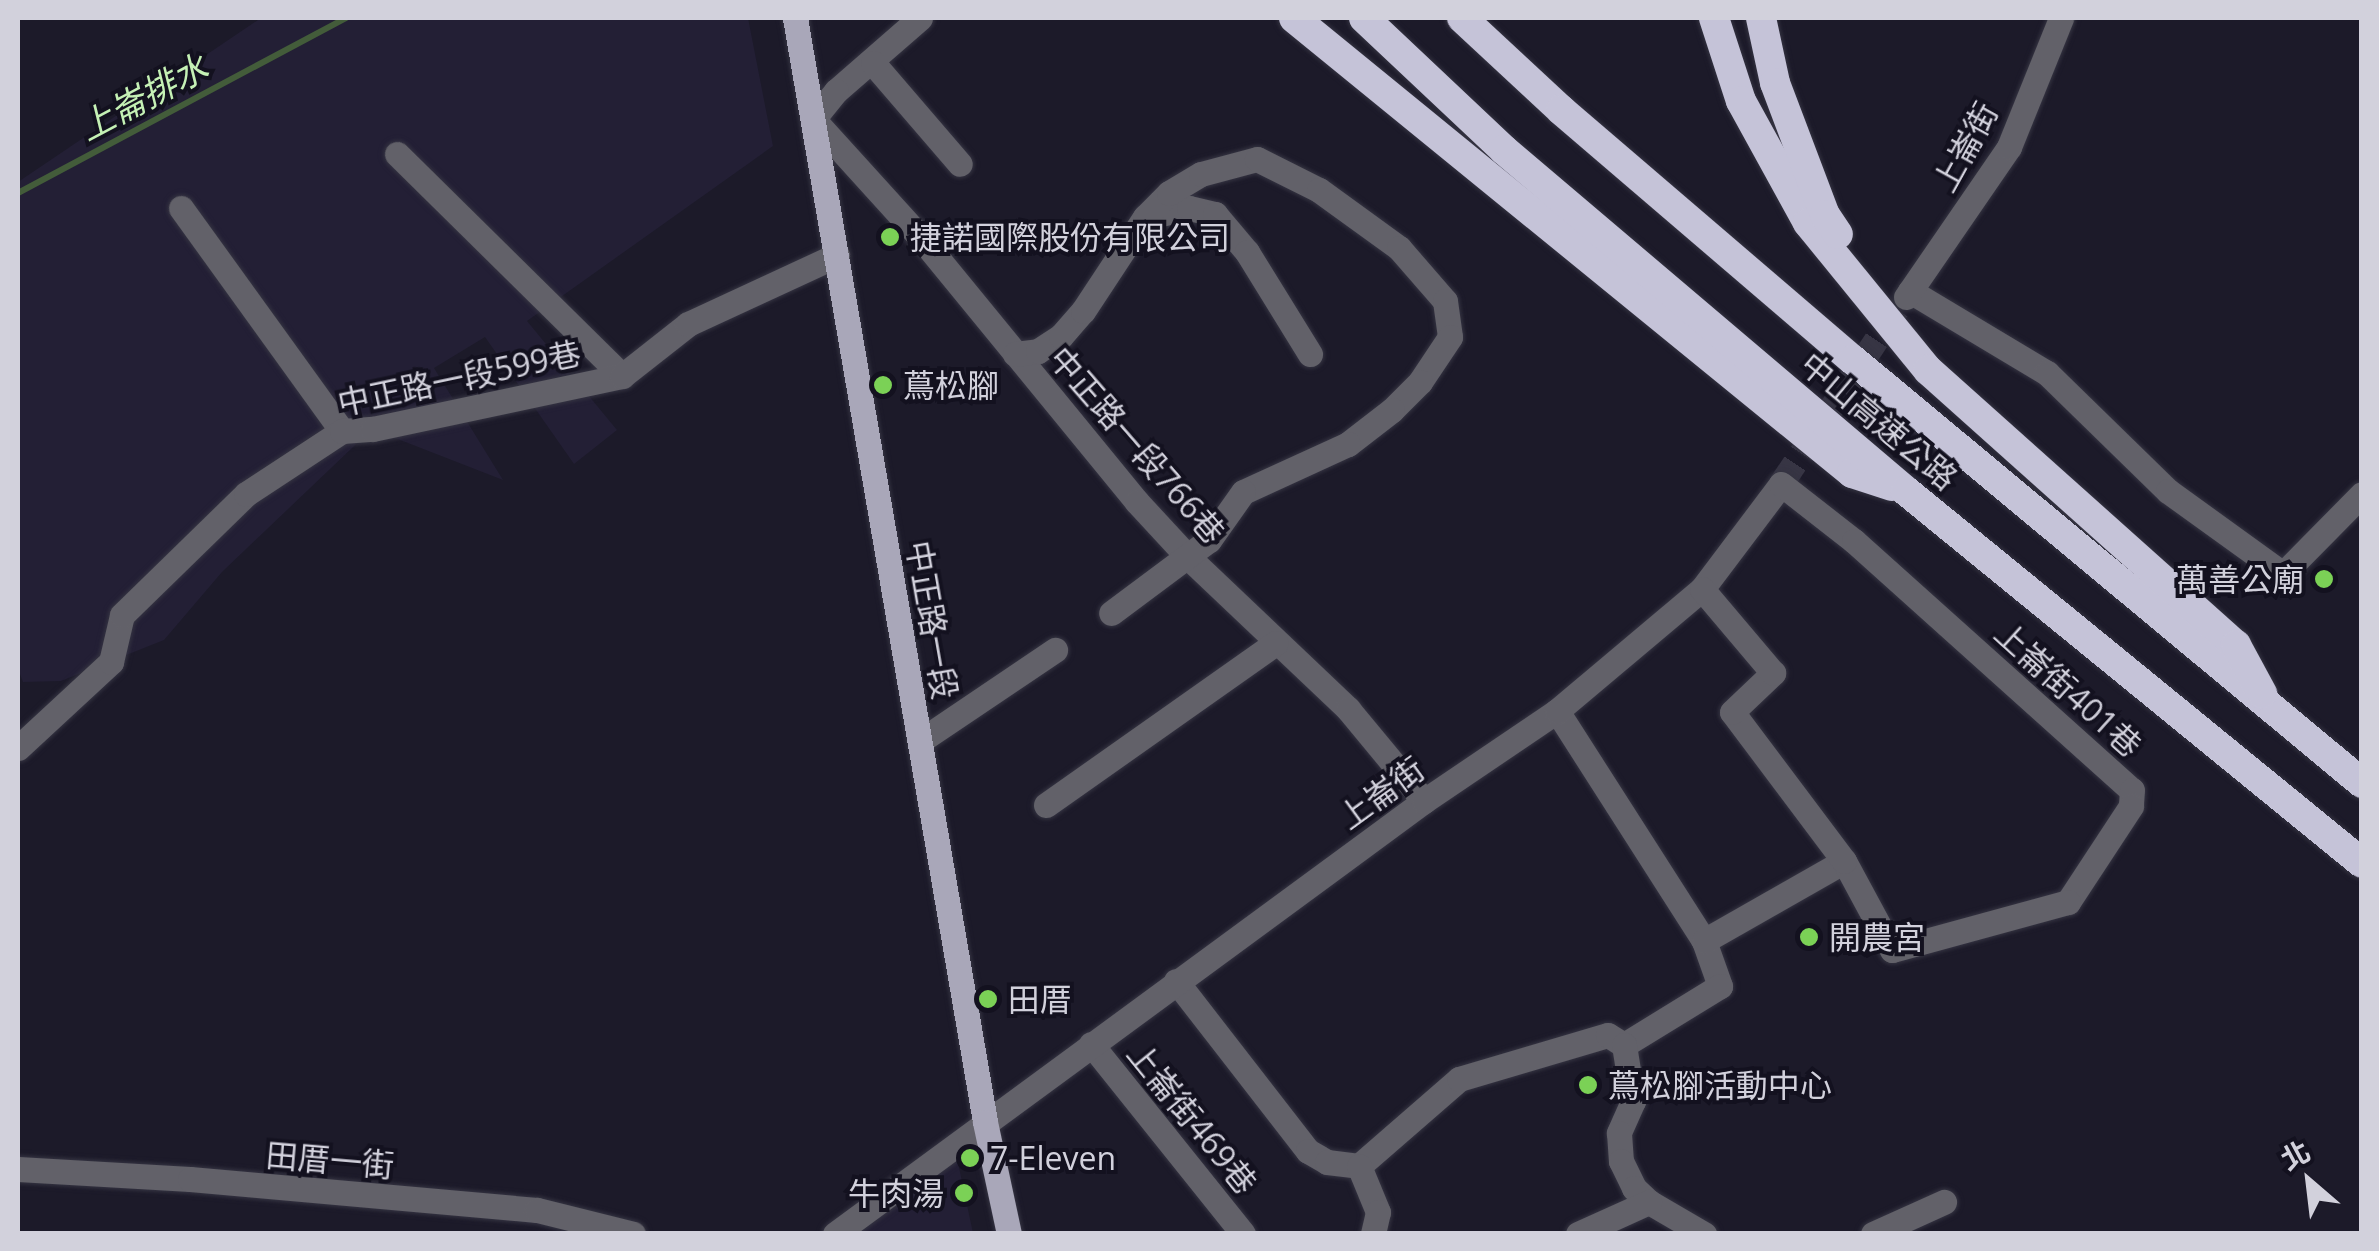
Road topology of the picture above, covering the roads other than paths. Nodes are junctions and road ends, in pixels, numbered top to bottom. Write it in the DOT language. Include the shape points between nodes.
graph roads {
  1 [pos="795,18"];
  2 [pos="920,18"];
  3 [pos="1294,18"];
  4 [pos="1364,18"];
  5 [pos="1462,18"];
  6 [pos="1714,18"];
  7 [pos="1760,18"];
  8 [pos="2061,18"];
  9 [pos="873,63"];
  10 [pos="813,119"];
  11 [pos="397,154"];
  12 [pos="960,164"];
  13 [pos="181,208"];
  14 [pos="1145,218"];
  15 [pos="837,255"];
  16 [pos="1015,354"];
  17 [pos="1310,354"];
  18 [pos="1928,370"];
  19 [pos="622,376"];
  20 [pos="342,431"];
  21 [pos="1781,484"];
  22 [pos="1906,491"];
  23 [pos="2362,494"];
  24 [pos="1188,557"];
  25 [pos="1702,589"];
  26 [pos="1112,613"];
  27 [pos="1276,642"];
  28 [pos="1055,650"];
  29 [pos="2270,709"];
  30 [pos="1557,711"];
  31 [pos="920,741"];
  32 [pos="18,748"];
  33 [pos="2362,783"];
  34 [pos="1424,801"];
  35 [pos="1046,805"];
  36 [pos="1844,860"];
  37 [pos="2362,863"];
  38 [pos="1704,942"];
  39 [pos="1176,981"];
  40 [pos="1091,1044"];
  41 [pos="1624,1045"];
  42 [pos="985,1122"];
  43 [pos="1358,1166"];
  44 [pos="18,1170"];
  45 [pos="1650,1202"];
  46 [pos="1944,1202"];
  47 [pos="1878,1233"];
  48 [pos="633,1234"];
  49 [pos="836,1234"];
  50 [pos="1009,1234"];
  51 [pos="1242,1234"];
  52 [pos="1373,1234"];
  53 [pos="1578,1234"];
  54 [pos="1704,1234"];
  1 -- 10 [label="main road, 中正路一段"];
  2 -- 9 [label="street"];
  3 -- 22 [label="highway" via="1852,473"];
  4 -- 22 [label="highway, 中山高速公路" via="1504,150"];
  5 -- 29 [label="highway, 中山高速公路" via="1852,360"];
  6 -- 18 [label="highway" via="1741,101 1808,223"];
  7 -- 18 [label="highway" via="1774,83 1825,215"];
  8 -- 23 [label="street, 上崙街" via="2009,147 1908,294 2046,372 2168,491 2283,574"];
  9 -- 10 [label="street"];
  9 -- 12 [label="street"];
  10 -- 15 [label="main road, 中正路一段"];
  10 -- 16 [label="street, 中正路一段766巷"];
  11 -- 19 [label="street"];
  13 -- 20 [label="street"];
  14 -- 16 [label="street" via="1060,336 1038,351"];
  14 -- 17 [label="street" via="1190,208 1214,214 1247,252"];
  14 -- 24 [label="street" via="1201,174 1257,159 1319,190 1399,248 1445,301 1448,319 1450,337 1392,410 1348,444 1243,492 1209,540"];
  15 -- 19 [label="street, 中正路一段599巷" via="688,324"];
  15 -- 31 [label="main road, 中正路一段"];
  16 -- 24 [label="street, 中正路一段766巷"];
  18 -- 29 [label="highway" via="2236,645"];
  19 -- 20 [label="street, 中正路一段599巷"];
  20 -- 32 [label="street, 中正路一段599巷" via="246,494 122,615 110,662"];
  21 -- 25 [label="street, 上崙街"];
  21 -- 36 [label="street, 上崙街401巷" via="1854,541 2132,790 2130,806 2068,902 1892,950"];
  22 -- 37 [label="highway, 中山高速公路"];
  24 -- 26 [label="street"];
  24 -- 27 [label="street, 中正路一段766巷"];
  25 -- 30 [label="street, 上崙街"];
  25 -- 36 [label="street, 上崙街401巷" via="1773,673 1732,712"];
  27 -- 34 [label="street, 中正路一段766巷" via="1348,709"];
  27 -- 35 [label="street"];
  28 -- 31 [label="street"];
  29 -- 33 [label="highway, 中山高速公路"];
  30 -- 34 [label="street, 上崙街"];
  30 -- 38 [label="street"];
  31 -- 42 [label="main road, 中正路一段"];
  34 -- 39 [label="street, 上崙街"];
  36 -- 38 [label="street"];
  38 -- 41 [label="street" via="1720,986"];
  39 -- 40 [label="street, 上崙街"];
  39 -- 43 [label="street" via="1308,1151"];
  40 -- 42 [label="street, 上崙街"];
  40 -- 51 [label="street, 上崙街469巷"];
  41 -- 43 [label="street" via="1608,1034 1459,1079"];
  41 -- 45 [label="street" via="1633,1101 1619,1133 1620,1162"];
  42 -- 49 [label="street, 上崙街"];
  42 -- 50 [label="main road, 中正路一段"];
  43 -- 52 [label="street" via="1378,1212"];
  44 -- 48 [label="street, 田厝一街" via="190,1178 538,1210"];
  45 -- 53 [label="street"];
  45 -- 54 [label="street"];
  46 -- 47 [label="street"];
}
